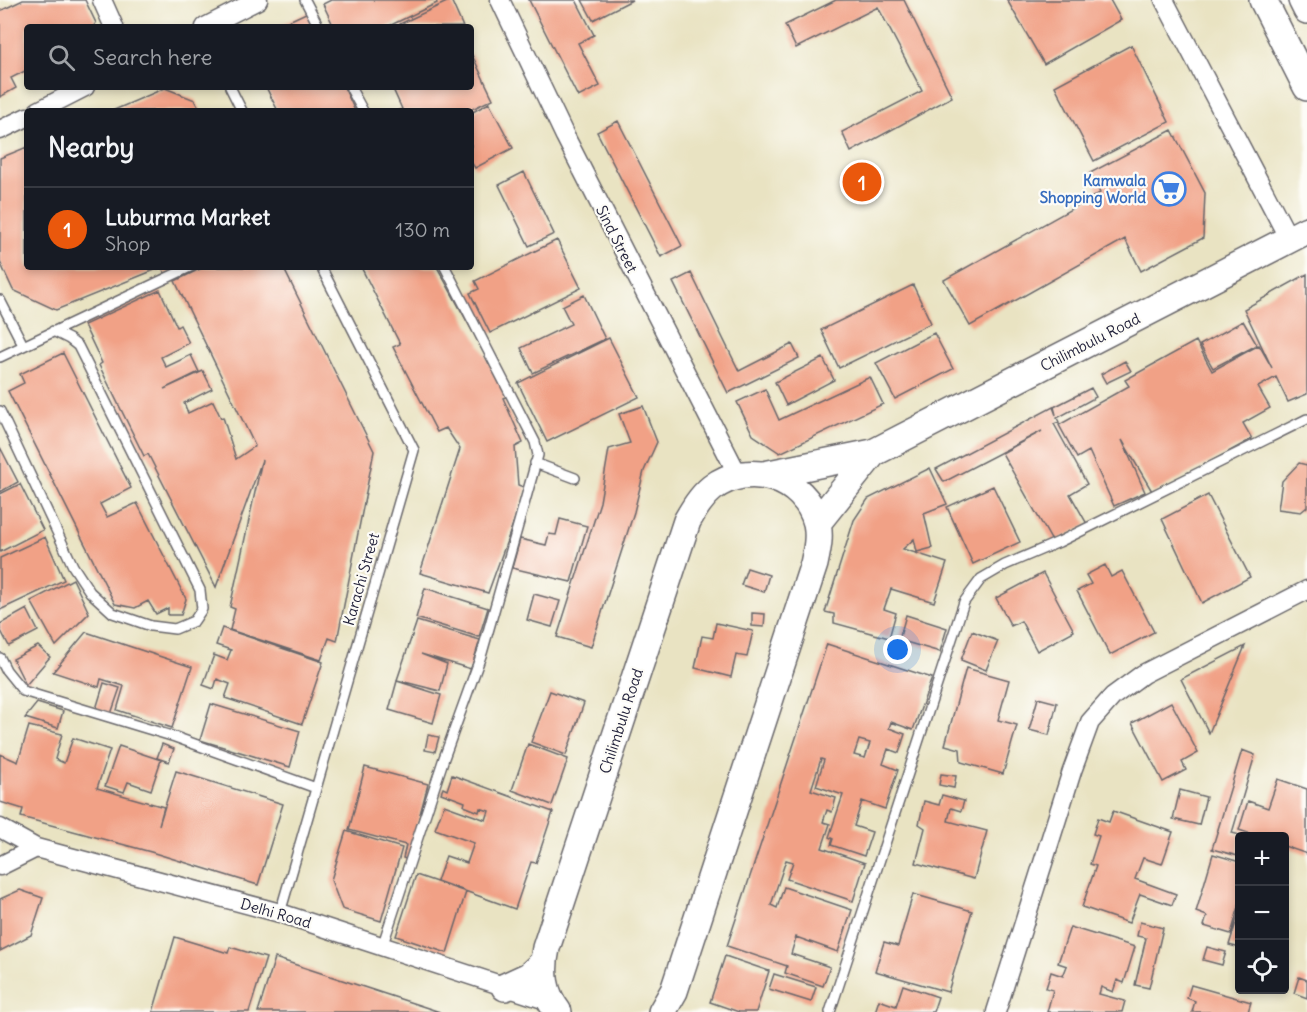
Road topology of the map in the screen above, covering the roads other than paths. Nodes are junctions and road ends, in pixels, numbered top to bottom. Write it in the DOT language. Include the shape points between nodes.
graph roads {
  1 [pos="102,0"];
  2 [pos="258,0"];
  3 [pos="305,0"];
  4 [pos="500,0"];
  5 [pos="1164,0"];
  6 [pos="1263,0"];
  7 [pos="1302,0"];
  8 [pos="1307,10"];
  9 [pos="113,24"];
  10 [pos="211,24"];
  11 [pos="317,24"];
  12 [pos="1307,87"];
  13 [pos="79,90"];
  14 [pos="232,90"];
  15 [pos="352,90"];
  16 [pos="44,108"];
  17 [pos="240,108"];
  18 [pos="361,108"];
  19 [pos="24,118"];
  20 [pos="0,130"];
  21 [pos="1298,235"];
  22 [pos="184,270"];
  23 [pos="323,270"];
  24 [pos="446,270"];
  25 [pos="0,300"];
  26 [pos="53,331"];
  27 [pos="22,345"];
  28 [pos="0,357"];
  29 [pos="0,411"];
  30 [pos="1307,419"];
  31 [pos="873,453"];
  32 [pos="535,463"];
  33 [pos="751,475"];
  34 [pos="575,478"];
  35 [pos="817,523"];
  36 [pos="1307,590"];
  37 [pos="0,658"];
  38 [pos="316,788"];
  39 [pos="0,828"];
  40 [pos="36,848"];
  41 [pos="0,866"];
  42 [pos="280,913"];
  43 [pos="382,947"];
  44 [pos="543,963"];
  45 [pos="505,987"];
  46 [pos="555,1007"];
  47 [pos="662,1012"];
  48 [pos="830,1012"];
  49 [pos="996,1012"];
  1 -- 9 [label="street"];
  2 -- 10 [label="street"];
  3 -- 11 [label="lane"];
  4 -- 33 [label="street, Sind Street" via="565,136"];
  5 -- 21 [label="street"];
  6 -- 12 [label="main road"];
  7 -- 8 [label="main road"];
  13 -- 16 [label="street"];
  14 -- 17 [label="lane"];
  15 -- 18 [label="lane"];
  19 -- 20 [label="street"];
  21 -- 31 [label="main road, Chilimbulu Road"];
  22 -- 26 [label="lane"];
  23 -- 38 [label="lane, Karachi Street" via="414,450"];
  24 -- 32 [label="lane" via="534,442 538,455"];
  25 -- 27 [label="lane"];
  26 -- 27 [label="lane"];
  26 -- 29 [label="lane" via="78,346 200,590 202,609 194,621 175,629 151,626 113,613 90,592 72,566"];
  27 -- 28 [label="lane"];
  30 -- 48 [label="lane" via="981,579 964,602"];
  31 -- 33 [label="main road, Chilimbulu Road"];
  31 -- 35 [label="main road, Chilimbulu Road"];
  32 -- 34 [label="lane"];
  32 -- 43 [label="lane" via="482,653"];
  33 -- 35 [label="main road" via="787,483 806,500"];
  33 -- 44 [label="main road, Chilimbulu Road" via="725,480 712,488 687,521"];
  35 -- 47 [label="main road" via="819,544 814,564 674,991"];
  36 -- 49 [label="street" via="1143,674 1113,696 1090,722"];
  37 -- 38 [label="lane" via="23,691 176,737"];
  38 -- 42 [label="lane, Karachi Street"];
  39 -- 40 [label="street, Delhi Road"];
  40 -- 41 [label="street"];
  40 -- 42 [label="street, Delhi Road"];
  42 -- 43 [label="street, Delhi Road"];
  43 -- 45 [label="street, Delhi Road"];
  44 -- 45 [label="main road" via="529,976"];
  44 -- 46 [label="main road, Chilimbulu Road" via="547,992"];
  45 -- 46 [label="street, Delhi Road"];
}
